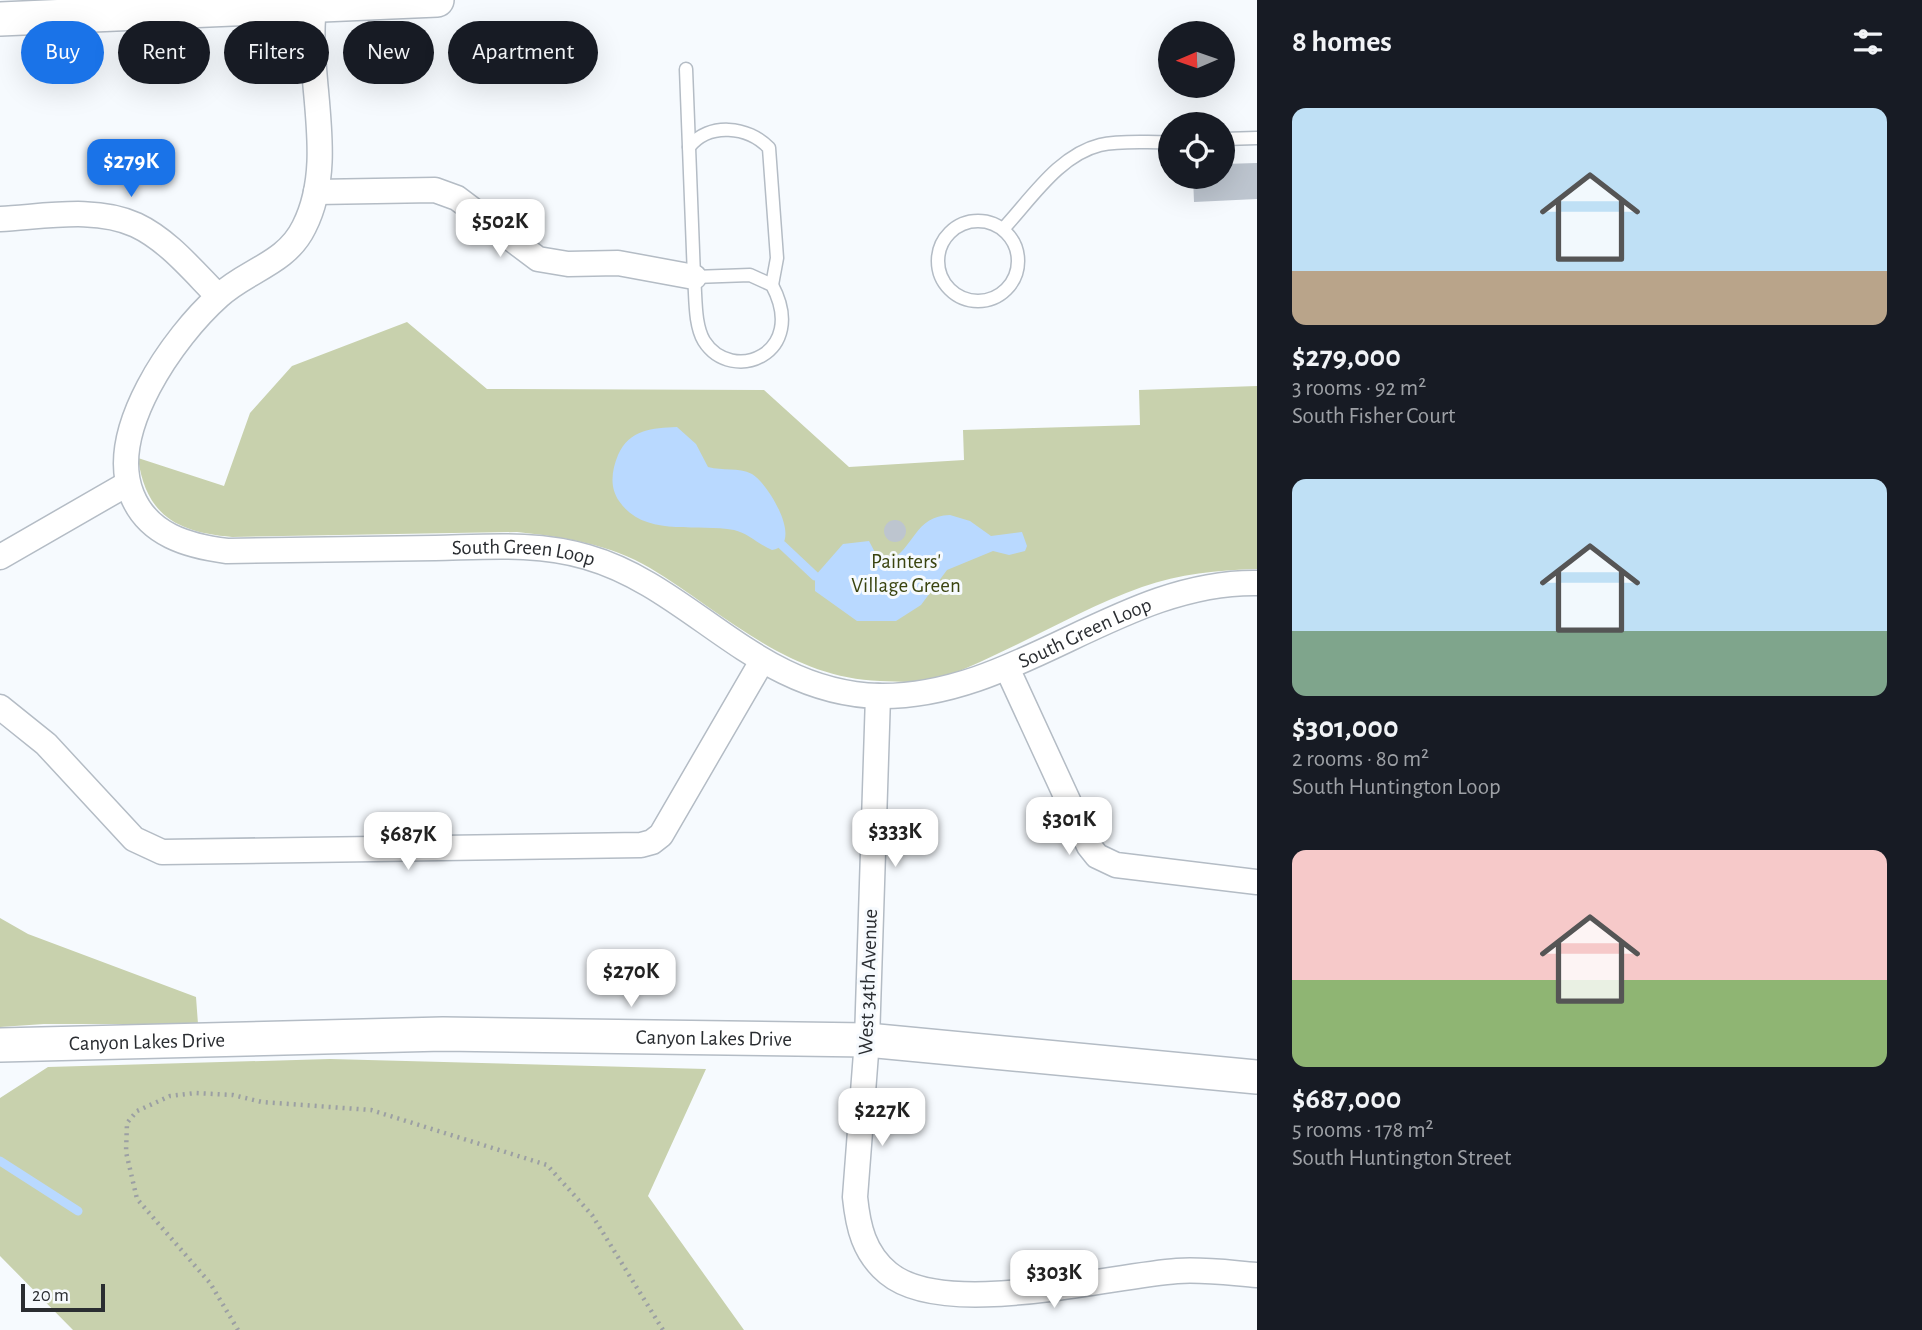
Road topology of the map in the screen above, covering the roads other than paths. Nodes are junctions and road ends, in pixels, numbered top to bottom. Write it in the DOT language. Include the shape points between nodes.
graph roads {
  1 [pos="437,0"];
  2 [pos="314,2"];
  3 [pos="0,19"];
  4 [pos="686,69"];
  5 [pos="1257,138"];
  6 [pos="1235,139"];
  7 [pos="1158,143"];
  8 [pos="689,147"];
  9 [pos="316,192"];
  10 [pos="0,219"];
  11 [pos="1003,229"];
  12 [pos="694,277"];
  13 [pos="772,285"];
  14 [pos="218,296"];
  15 [pos="127,484"];
  16 [pos="0,557"];
  17 [pos="1257,583"];
  18 [pos="762,661"];
  19 [pos="1007,667"];
  20 [pos="878,696"];
  21 [pos="0,707"];
  22 [pos="1257,882"];
  23 [pos="867,1040"];
  24 [pos="0,1045"];
  25 [pos="1257,1077"];
  26 [pos="1257,1275"];
  1 -- 2 [label="street"];
  2 -- 3 [label="street"];
  2 -- 9 [label="street, South Green Loop"];
  4 -- 8 [label="lane"];
  5 -- 6 [label="lane"];
  7 -- 11 [label="lane" via="1101,145 1082,152 1063,163"];
  8 -- 12 [label="lane"];
  8 -- 13 [label="lane" via="703,134 740,130 769,148 777,258"];
  9 -- 12 [label="street" via="435,190 457,198 538,259 618,263"];
  9 -- 14 [label="street, South Green Loop" via="304,229 288,249"];
  10 -- 14 [label="street" via="94,215 135,225 179,257"];
  11 -- 11 [label="lane" via="1018,251 1016,277 998,297 985,302 959,297 940,277 939,250 945,238 965,222 992,223"];
  12 -- 13 [label="lane" via="750,275"];
  12 -- 13 [label="lane" via="704,341 713,351 740,361 768,352 778,341 784,313"];
  14 -- 15 [label="street, South Green Loop" via="169,356 135,413 126,450"];
  15 -- 16 [label="street"];
  15 -- 18 [label="street, South Green Loop" via="147,520 196,547 227,551 523,547 587,557 662,593"];
  17 -- 19 [label="street, South Green Loop" via="1232,583 1162,597"];
  18 -- 20 [label="street, South Green Loop" via="842,691"];
  18 -- 21 [label="street" via="661,835 641,845 162,852 134,839 46,744"];
  19 -- 20 [label="street, South Green Loop" via="925,693"];
  19 -- 22 [label="street" via="1097,856 1116,864"];
  20 -- 23 [label="street, West 34th Avenue"];
  23 -- 24 [label="street, Canyon Lakes Drive" via="443,1034"];
  23 -- 25 [label="street, Canyon Lakes Drive"];
  23 -- 26 [label="street, West 34th Avenue" via="855,1197 862,1238 889,1275 923,1289 969,1294 1177,1271"];
}
